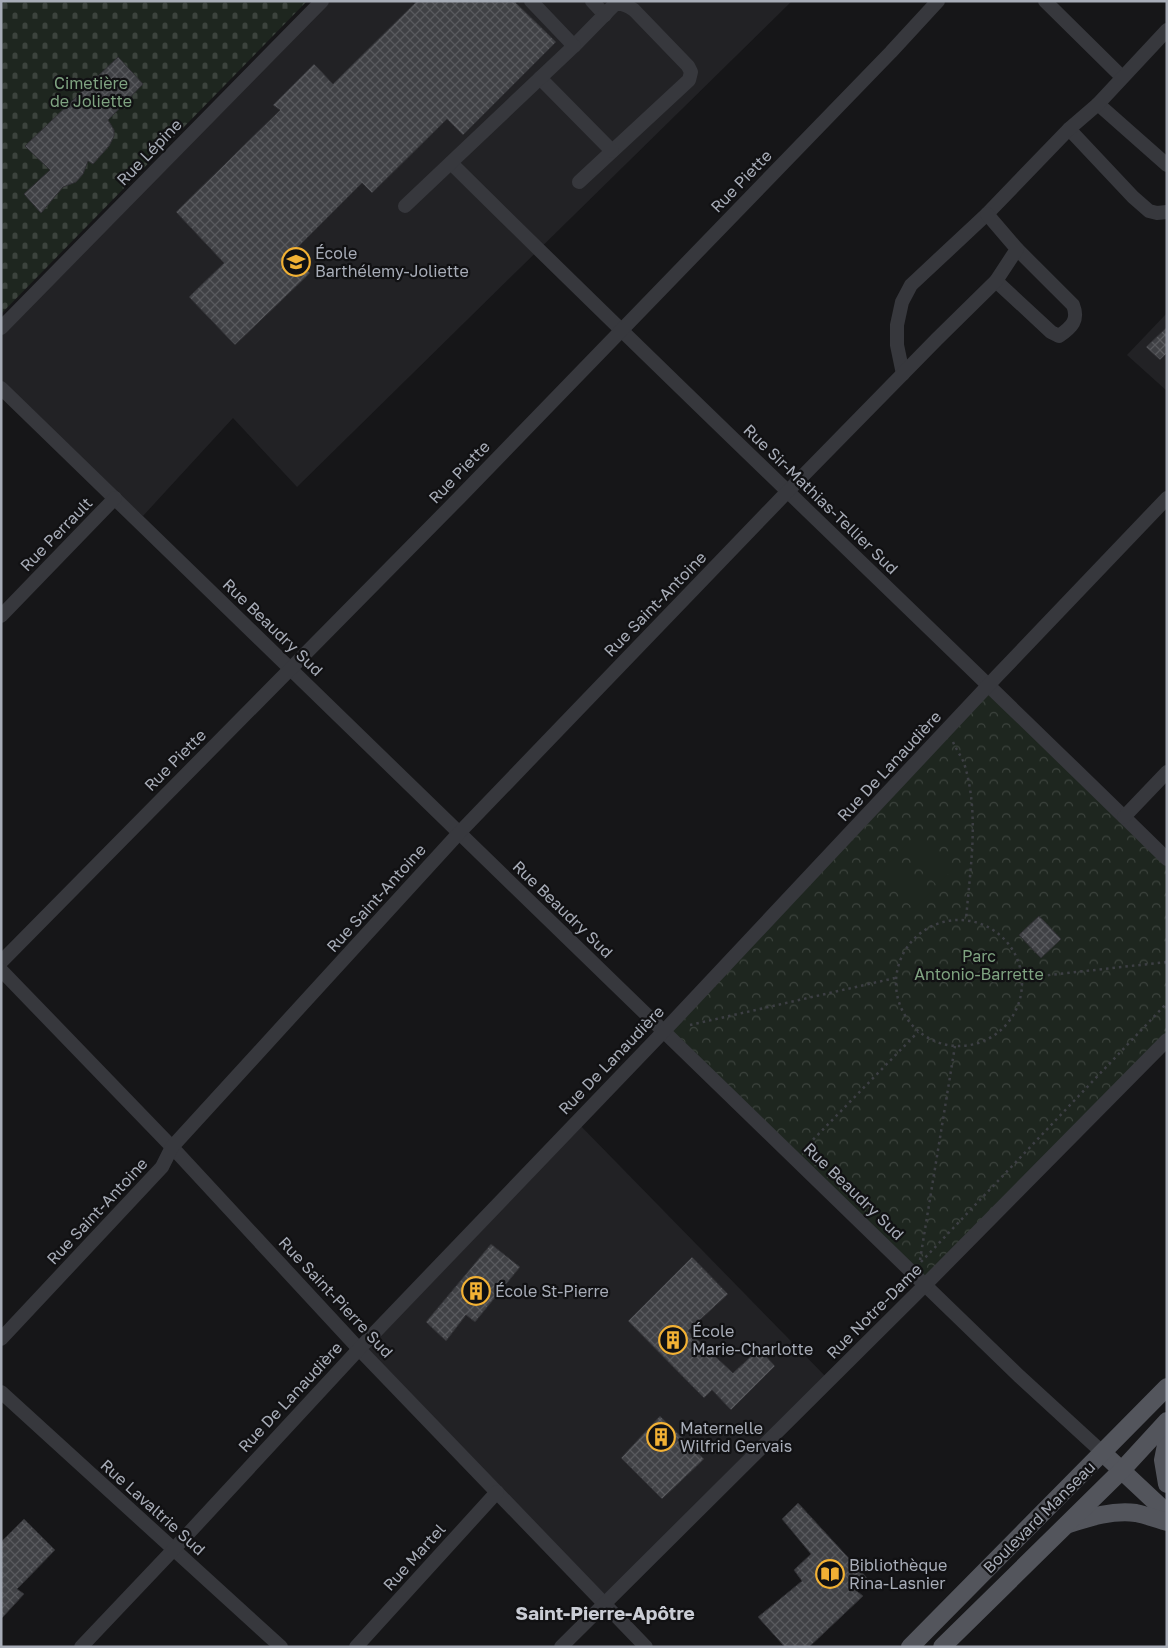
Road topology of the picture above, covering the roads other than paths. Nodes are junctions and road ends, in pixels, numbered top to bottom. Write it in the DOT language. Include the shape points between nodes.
graph roads {
  1 [pos="322,1"];
  2 [pos="531,1"];
  3 [pos="592,1"];
  4 [pos="938,1"];
  5 [pos="1045,1"];
  6 [pos="605,15"];
  7 [pos="1167,30"];
  8 [pos="574,46"];
  9 [pos="1122,77"];
  10 [pos="540,78"];
  11 [pos="1098,104"];
  12 [pos="1069,130"];
  13 [pos="612,151"];
  14 [pos="451,163"];
  15 [pos="1167,165"];
  16 [pos="579,182"];
  17 [pos="405,206"];
  18 [pos="1167,212"];
  19 [pos="987,214"];
  20 [pos="1017,249"];
  21 [pos="996,281"];
  22 [pos="1,328"];
  23 [pos="620,330"];
  24 [pos="903,374"];
  25 [pos="1,388"];
  26 [pos="788,491"];
  27 [pos="114,498"];
  28 [pos="1167,498"];
  29 [pos="1,616"];
  30 [pos="290,668"];
  31 [pos="988,685"];
  32 [pos="1167,772"];
  33 [pos="1124,817"];
  34 [pos="460,832"];
  35 [pos="1167,859"];
  36 [pos="1,962"];
  37 [pos="1,970"];
  38 [pos="664,1031"];
  39 [pos="1167,1040"];
  40 [pos="172,1147"];
  41 [pos="925,1285"];
  42 [pos="1,1339"];
  43 [pos="359,1349"];
  44 [pos="1167,1387"];
  45 [pos="1,1392"];
  46 [pos="1167,1421"];
  47 [pos="1167,1440"];
  48 [pos="1103,1453"];
  49 [pos="1122,1470"];
  50 [pos="1167,1484"];
  51 [pos="497,1492"];
  52 [pos="1167,1513"];
  53 [pos="1167,1522"];
  54 [pos="1064,1526"];
  55 [pos="174,1549"];
  56 [pos="605,1604"];
  57 [pos="81,1647"];
  58 [pos="281,1647"];
  59 [pos="356,1647"];
  60 [pos="561,1647"];
  61 [pos="646,1647"];
  62 [pos="910,1647"];
  63 [pos="942,1647"];
  1 -- 22 [label="street, Rue Lépine"];
  2 -- 8 [label="street"];
  3 -- 6 [label="street"];
  4 -- 23 [label="street, Rue Piette"];
  5 -- 9 [label="street"];
  6 -- 8 [label="street"];
  6 -- 13 [label="street" via="615,4 627,5 691,72 689,80"];
  7 -- 9 [label="street"];
  8 -- 10 [label="street"];
  9 -- 11 [label="street"];
  10 -- 13 [label="street"];
  10 -- 14 [label="street"];
  11 -- 12 [label="street"];
  11 -- 15 [label="street"];
  12 -- 18 [label="street" via="1149,211"];
  12 -- 19 [label="street"];
  13 -- 16 [label="street"];
  14 -- 17 [label="street"];
  14 -- 23 [label="street, Rue Sir-Mathias-Tellier Sud"];
  19 -- 20 [label="street"];
  19 -- 24 [label="street" via="911,285 902,302 897,345"];
  20 -- 21 [label="street, Rue Saint-Antoine"];
  20 -- 21 [label="street" via="1073,305 1076,320 1059,336"];
  21 -- 24 [label="street, Rue Saint-Antoine"];
  23 -- 26 [label="street, Rue Sir-Mathias-Tellier Sud"];
  23 -- 30 [label="street, Rue Piette"];
  24 -- 26 [label="street, Rue Saint-Antoine"];
  25 -- 27 [label="street, Rue Beaudry Sud"];
  26 -- 31 [label="street, Rue Sir-Mathias-Tellier Sud"];
  26 -- 34 [label="street, Rue Saint-Antoine"];
  27 -- 29 [label="street, Rue Perrault"];
  27 -- 30 [label="street, Rue Beaudry Sud"];
  28 -- 31 [label="street, Rue De Lanaudière"];
  30 -- 34 [label="street, Rue Beaudry Sud"];
  30 -- 36 [label="street, Rue Piette"];
  31 -- 33 [label="street, Rue Sir-Mathias-Tellier Sud"];
  31 -- 38 [label="street, Rue De Lanaudière"];
  32 -- 33 [label="street"];
  33 -- 35 [label="street, Rue Sir-Mathias-Tellier Sud"];
  34 -- 38 [label="street, Rue Beaudry Sud"];
  34 -- 40 [label="street, Rue Saint-Antoine"];
  37 -- 40 [label="street, Rue Saint-Pierre Sud"];
  38 -- 41 [label="street, Rue Beaudry Sud"];
  38 -- 43 [label="street, Rue De Lanaudière"];
  39 -- 41 [label="street, Rue Notre-Dame"];
  40 -- 42 [label="street, Rue Saint-Antoine" via="162,1167"];
  40 -- 43 [label="street, Rue Saint-Pierre Sud"];
  41 -- 48 [label="street, Rue Beaudry Sud"];
  41 -- 56 [label="street, Rue Notre-Dame"];
  43 -- 51 [label="street, Rue Saint-Pierre Sud"];
  43 -- 55 [label="street, Rue De Lanaudière"];
  44 -- 48 [label="main road, Boulevard Manseau"];
  45 -- 55 [label="street, Rue Lavaltrie Sud"];
  46 -- 49 [label="main road, Boulevard Manseau"];
  47 -- 50 [label="main road" via="1163,1460"];
  48 -- 49 [label="main road"];
  48 -- 62 [label="main road, Boulevard Manseau"];
  49 -- 52 [label="main road"];
  49 -- 54 [label="main road, Boulevard Manseau"];
  51 -- 56 [label="street, Rue Saint-Pierre Sud"];
  51 -- 59 [label="street, Rue Martel"];
  53 -- 54 [label="main road" via="1135,1513 1120,1513 1094,1515"];
  54 -- 63 [label="main road, Boulevard Manseau"];
  55 -- 57 [label="street, Rue De Lanaudière"];
  55 -- 58 [label="street, Rue Lavaltrie Sud"];
  56 -- 60 [label="street, Rue Notre-Dame"];
  56 -- 61 [label="street, Rue Saint-Pierre Sud"];
}
